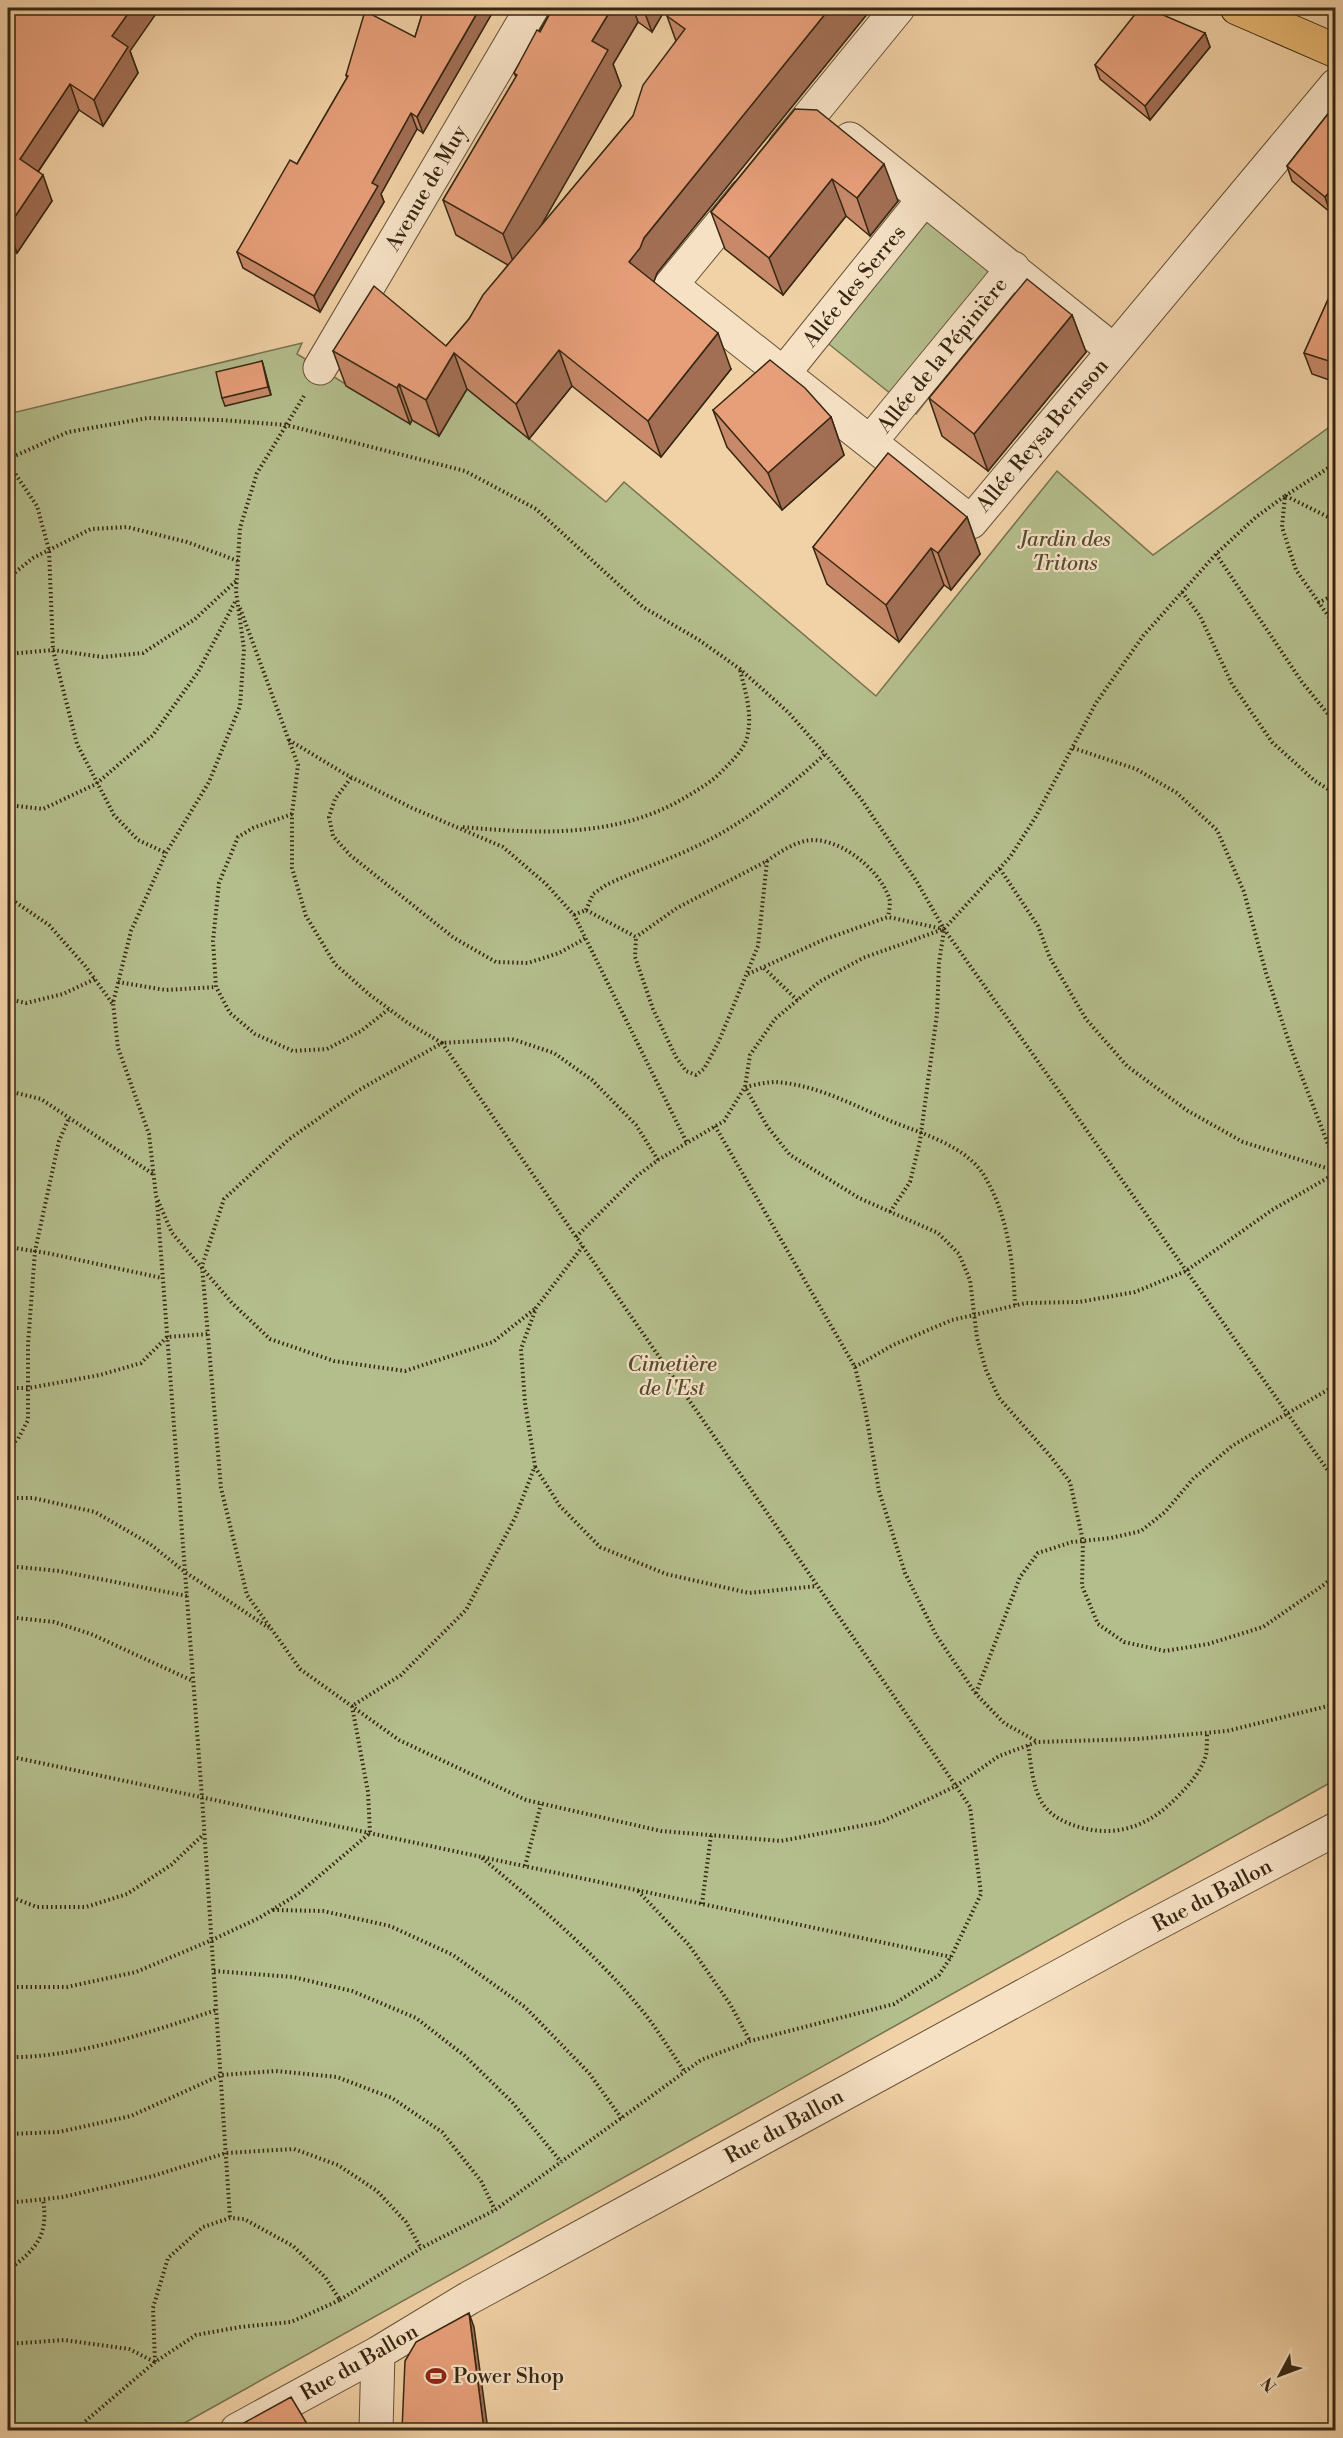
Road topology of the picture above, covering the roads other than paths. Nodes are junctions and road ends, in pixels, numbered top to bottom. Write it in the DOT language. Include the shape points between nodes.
graph roads {
  1 [pos="532,8"];
  2 [pos="898,8"];
  3 [pos="1237,8"];
  4 [pos="1335,51"];
  5 [pos="1335,85"];
  6 [pos="814,110"];
  7 [pos="924,198"];
  8 [pos="1013,268"];
  9 [pos="1113,350"];
  10 [pos="320,368"];
  11 [pos="783,374"];
  12 [pos="870,442"];
  13 [pos="1335,1829"];
  14 [pos="378,2353"];
  15 [pos="237,2430"];
  16 [pos="376,2430"];
  1 -- 10 [label="street, Avenue de Muy"];
  2 -- 6 [label="street, Allée Reysa Bernson"];
  3 -- 4 [label="main road"];
  5 -- 9 [label="street, Allée Reysa Bernson"];
  6 -- 7 [label="street"];
  6 -- 11 [label="street, Allée Reysa Bernson" via="671,285"];
  7 -- 8 [label="street"];
  7 -- 11 [label="street, Allée des Serres"];
  8 -- 9 [label="street"];
  8 -- 12 [label="street, Allée de la Pépinière"];
  9 -- 12 [label="street, Allée Reysa Bernson" via="971,522"];
  11 -- 12 [label="street, Allée Reysa Bernson"];
  13 -- 14 [label="street, Rue du Ballon" via="490,2286"];
  14 -- 15 [label="street, Rue du Ballon"];
  14 -- 16 [label="street"];
}
